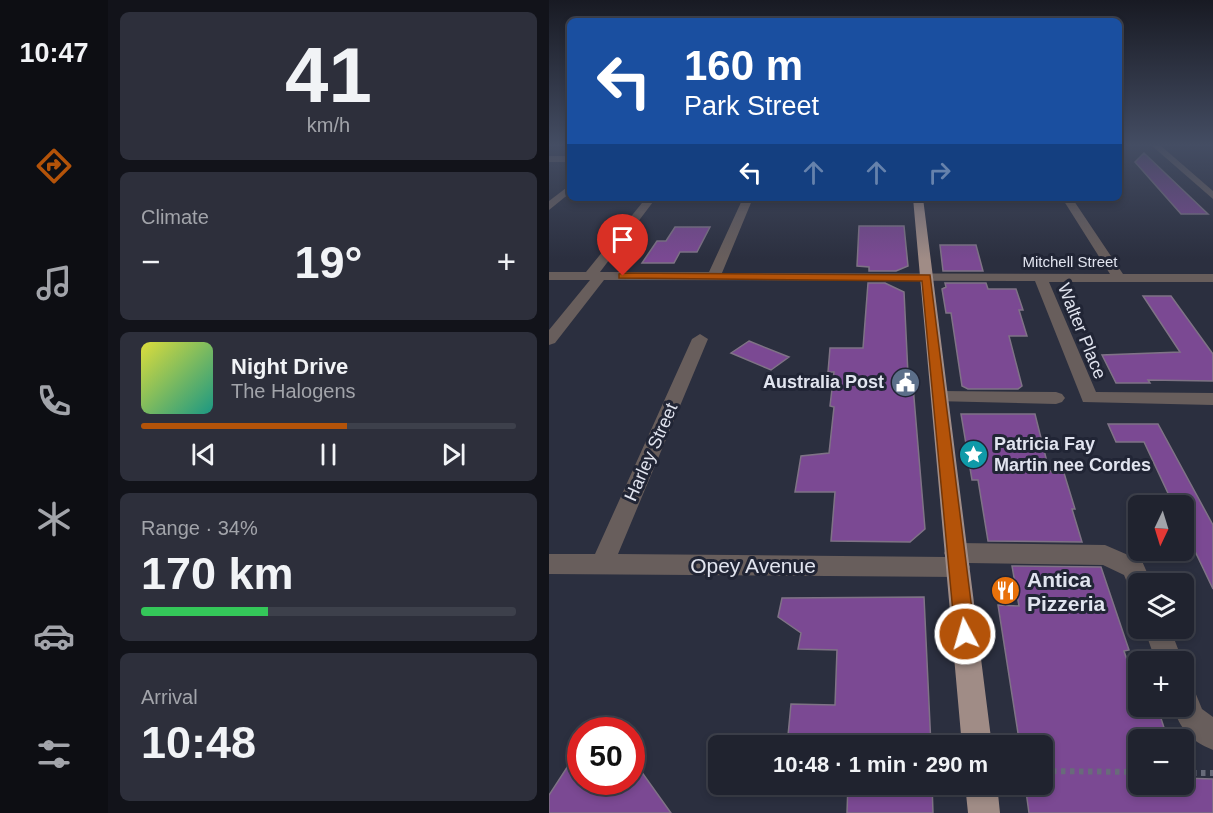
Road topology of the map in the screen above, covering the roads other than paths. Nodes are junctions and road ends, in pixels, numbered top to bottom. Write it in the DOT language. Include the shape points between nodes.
graph roads {
  1 [pos="1198,183"];
  2 [pos="567,191"];
  3 [pos="1213,196"];
  4 [pos="649,201"];
  5 [pos="748,201"];
  6 [pos="918,201"];
  7 [pos="1069,201"];
  8 [pos="549,207"];
  9 [pos="549,276"];
  10 [pos="595,276"];
  11 [pos="714,276"];
  12 [pos="1040,277"];
  13 [pos="927,278"];
  14 [pos="1119,278"];
  15 [pos="1213,278"];
  16 [pos="700,339"];
  17 [pos="549,340"];
  18 [pos="940,397"];
  19 [pos="1056,398"];
  20 [pos="1213,399"];
  21 [pos="957,560"];
  22 [pos="549,564"];
  23 [pos="602,564"];
  24 [pos="1136,573"];
  25 [pos="1191,717"];
  26 [pos="976,735"];
  27 [pos="1213,735"];
  28 [pos="982,795"];
  29 [pos="984,813"];
  1 -- 3 [label="street"];
  2 -- 8 [label="street"];
  4 -- 10 [label="street"];
  5 -- 11 [label="street"];
  6 -- 13 [label="main road"];
  7 -- 14 [label="street"];
  9 -- 10 [label="street, Mitchell Street"];
  10 -- 11 [label="street, Mitchell Street"];
  10 -- 17 [label="street"];
  11 -- 13 [label="street, Mitchell Street"];
  12 -- 13 [label="street, Mitchell Street"];
  12 -- 14 [label="street, Mitchell Street"];
  12 -- 20 [label="street, Walter Place" via="1089,398"];
  13 -- 18 [label="main road"];
  14 -- 15 [label="street, Mitchell Street"];
  16 -- 23 [label="street, Harley Street"];
  18 -- 19 [label="street"];
  18 -- 21 [label="main road"];
  21 -- 23 [label="street, Opey Avenue"];
  21 -- 24 [label="street, Opey Avenue" via="1105,555 1134,568"];
  21 -- 26 [label="main road"];
  22 -- 23 [label="street, Opey Avenue"];
  25 -- 27 [label="street"];
  28 -- 29 [label="main road"];
}
